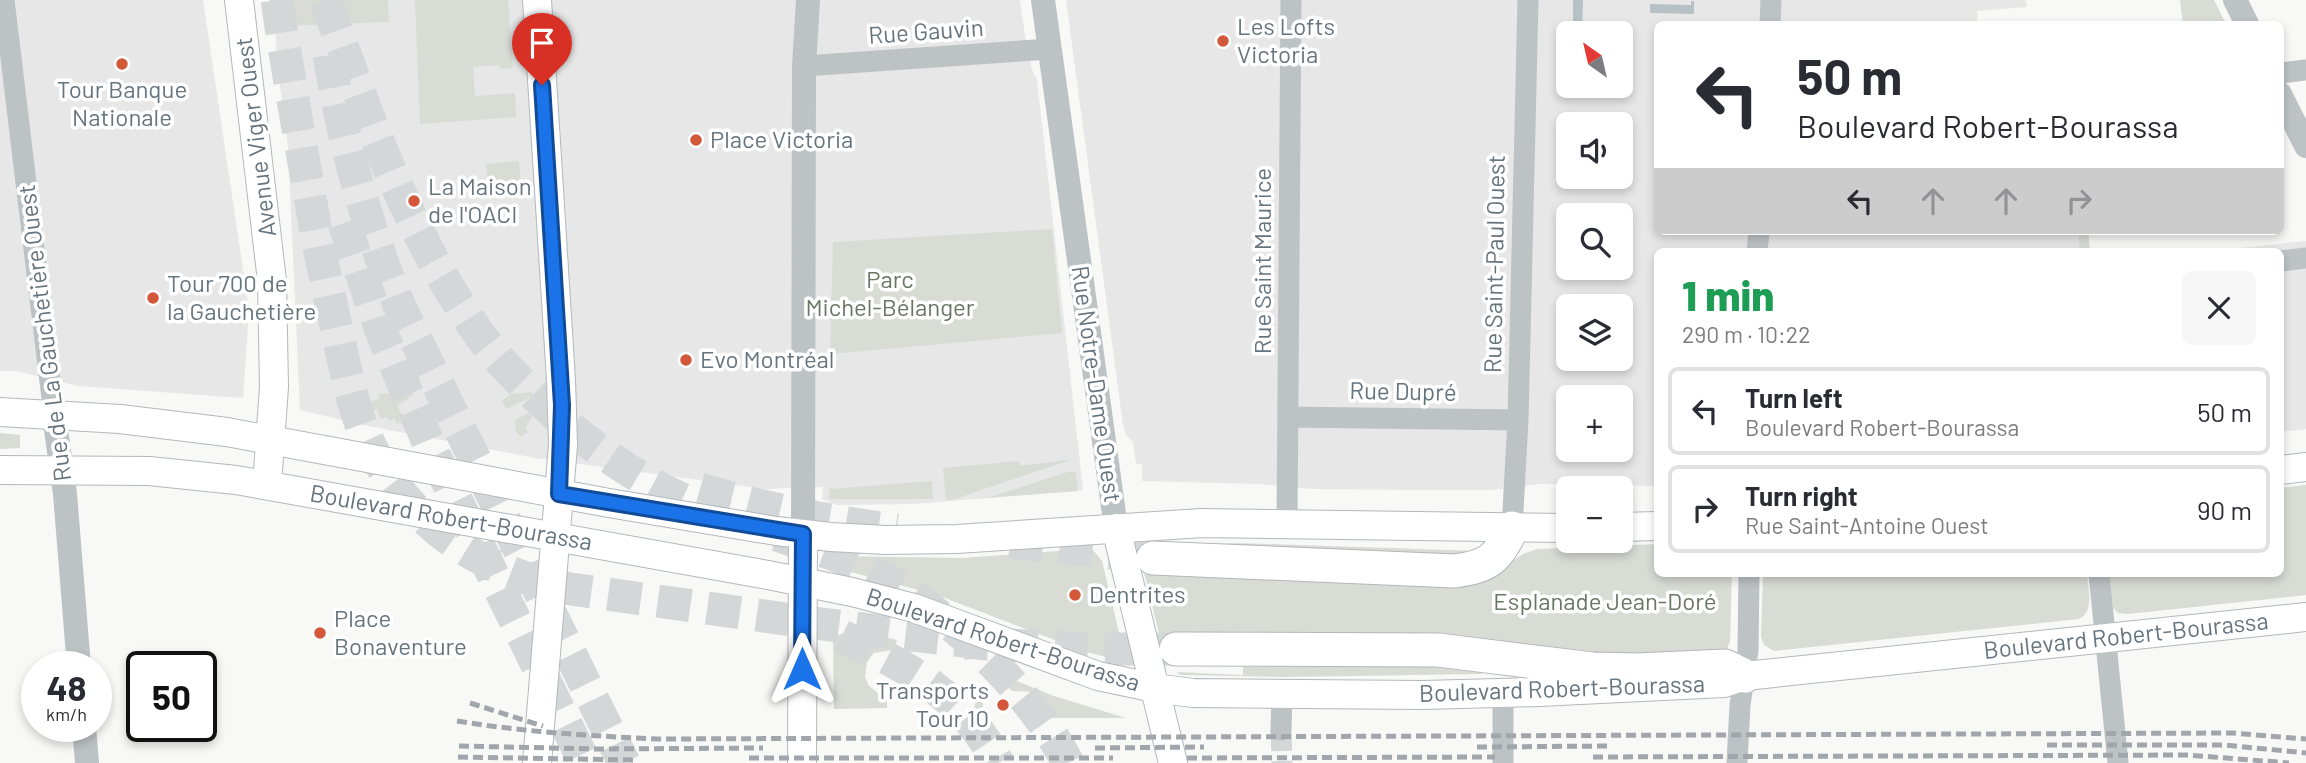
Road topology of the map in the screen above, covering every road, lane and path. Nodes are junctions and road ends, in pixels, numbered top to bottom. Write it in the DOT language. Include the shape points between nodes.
graph roads {
  1 [pos="4,0"];
  2 [pos="239,0"];
  3 [pos="537,0"];
  4 [pos="808,0"];
  5 [pos="1043,0"];
  6 [pos="1292,0"];
  7 [pos="1528,0"];
  8 [pos="1771,0"];
  9 [pos="2235,0"];
  10 [pos="1770,21"];
  11 [pos="2246,21"];
  12 [pos="1050,49"];
  13 [pos="804,66"];
  14 [pos="2306,70"];
  15 [pos="2284,73"];
  16 [pos="2284,101"];
  17 [pos="2306,146"];
  18 [pos="2306,258"];
  19 [pos="2284,261"];
  20 [pos="0,412"];
  21 [pos="54,415"];
  22 [pos="1288,417"];
  23 [pos="1518,420"];
  24 [pos="272,440"];
  25 [pos="2306,467"];
  26 [pos="0,470"];
  27 [pos="2284,470"];
  28 [pos="62,471"];
  29 [pos="267,485"];
  30 [pos="559,494"];
  31 [pos="1287,523"];
  32 [pos="1654,526"];
  33 [pos="1633,527"];
  34 [pos="1116,528"];
  35 [pos="1512,528"];
  36 [pos="1556,528"];
  37 [pos="803,534"];
  38 [pos="555,537"];
  39 [pos="1153,558"];
  40 [pos="1749,577"];
  41 [pos="2099,577"];
  42 [pos="803,582"];
  43 [pos="2306,617"];
  44 [pos="2105,638"];
  45 [pos="1176,649"];
  46 [pos="78,651"];
  47 [pos="1745,676"];
  48 [pos="1156,688"];
  49 [pos="1503,693"];
  50 [pos="1282,695"];
  51 [pos="1281,730"];
  52 [pos="85,742"];
  53 [pos="87,763"];
  54 [pos="537,763"];
  55 [pos="802,763"];
  56 [pos="1173,763"];
  57 [pos="1503,763"];
  58 [pos="1737,763"];
  59 [pos="2118,763"];
  1 -- 21 [label="street, Rue de La Gauchetière Ouest"];
  2 -- 24 [label="main road, Avenue Viger Ouest" via="272,281"];
  3 -- 30 [label="main road" via="562,405"];
  4 -- 13 [label="street"];
  5 -- 12 [label="street, Rue Notre-Dame Ouest"];
  6 -- 22 [label="street, Rue Saint Maurice"];
  7 -- 23 [label="street, Rue Saint-Paul Ouest"];
  8 -- 10 [label="street"];
  9 -- 11 [label="street"];
  12 -- 13 [label="street, Rue Gauvin"];
  12 -- 34 [label="street, Rue Notre-Dame Ouest"];
  13 -- 37 [label="street"];
  14 -- 15 [label="street"];
  16 -- 17 [label="street"];
  18 -- 19 [label="street"];
  20 -- 21 [label="main road, Boulevard Robert-Bourassa"];
  21 -- 24 [label="main road, Boulevard Robert-Bourassa" via="153,422"];
  21 -- 28 [label="street, Rue de La Gauchetière Ouest"];
  22 -- 23 [label="street, Rue Dupré"];
  22 -- 31 [label="street, Rue Saint Maurice"];
  23 -- 35 [label="street, Rue Saint-Paul Ouest"];
  24 -- 29 [label="main road, Avenue Viger Ouest"];
  24 -- 30 [label="main road, Boulevard Robert-Bourassa"];
  25 -- 27 [label="main road"];
  26 -- 28 [label="main road, Boulevard Robert-Bourassa"];
  28 -- 29 [label="main road, Boulevard Robert-Bourassa" via="190,474"];
  28 -- 46 [label="street, Rue de La Gauchetière Ouest"];
  29 -- 38 [label="main road, Boulevard Robert-Bourassa"];
  30 -- 37 [label="main road, Boulevard Robert-Bourassa"];
  30 -- 38 [label="main road"];
  31 -- 34 [label="main road, Boulevard Robert-Bourassa"];
  31 -- 35 [label="main road, Boulevard Robert-Bourassa"];
  32 -- 33 [label="main road"];
  34 -- 37 [label="main road, Boulevard Robert-Bourassa" via="936,540"];
  34 -- 48 [label="main road, Rue Notre-Dame Ouest"];
  35 -- 36 [label="main road, Boulevard Robert-Bourassa"];
  35 -- 39 [label="highway" via="1493,559 1448,571"];
  37 -- 42 [label="main road"];
  38 -- 42 [label="main road, Boulevard Robert-Bourassa"];
  38 -- 54 [label="main road"];
  40 -- 47 [label="street"];
  41 -- 44 [label="street"];
  42 -- 48 [label="main road, Boulevard Robert-Bourassa" via="914,608 1070,667"];
  42 -- 55 [label="main road"];
  43 -- 44 [label="main road, Boulevard Robert-Bourassa"];
  44 -- 47 [label="main road, Boulevard Robert-Bourassa"];
  44 -- 59 [label="street"];
  45 -- 47 [label="highway" via="1438,650 1592,669 1725,666"];
  47 -- 49 [label="main road, Boulevard Robert-Bourassa" via="1724,683"];
  47 -- 58 [label="street"];
  48 -- 50 [label="main road, Boulevard Robert-Bourassa" via="1200,694"];
  48 -- 56 [label="main road, Rue Notre-Dame Ouest"];
  49 -- 50 [label="main road, Boulevard Robert-Bourassa"];
  49 -- 57 [label="street"];
  50 -- 51 [label="street"];
  52 -- 53 [label="street"];
}
